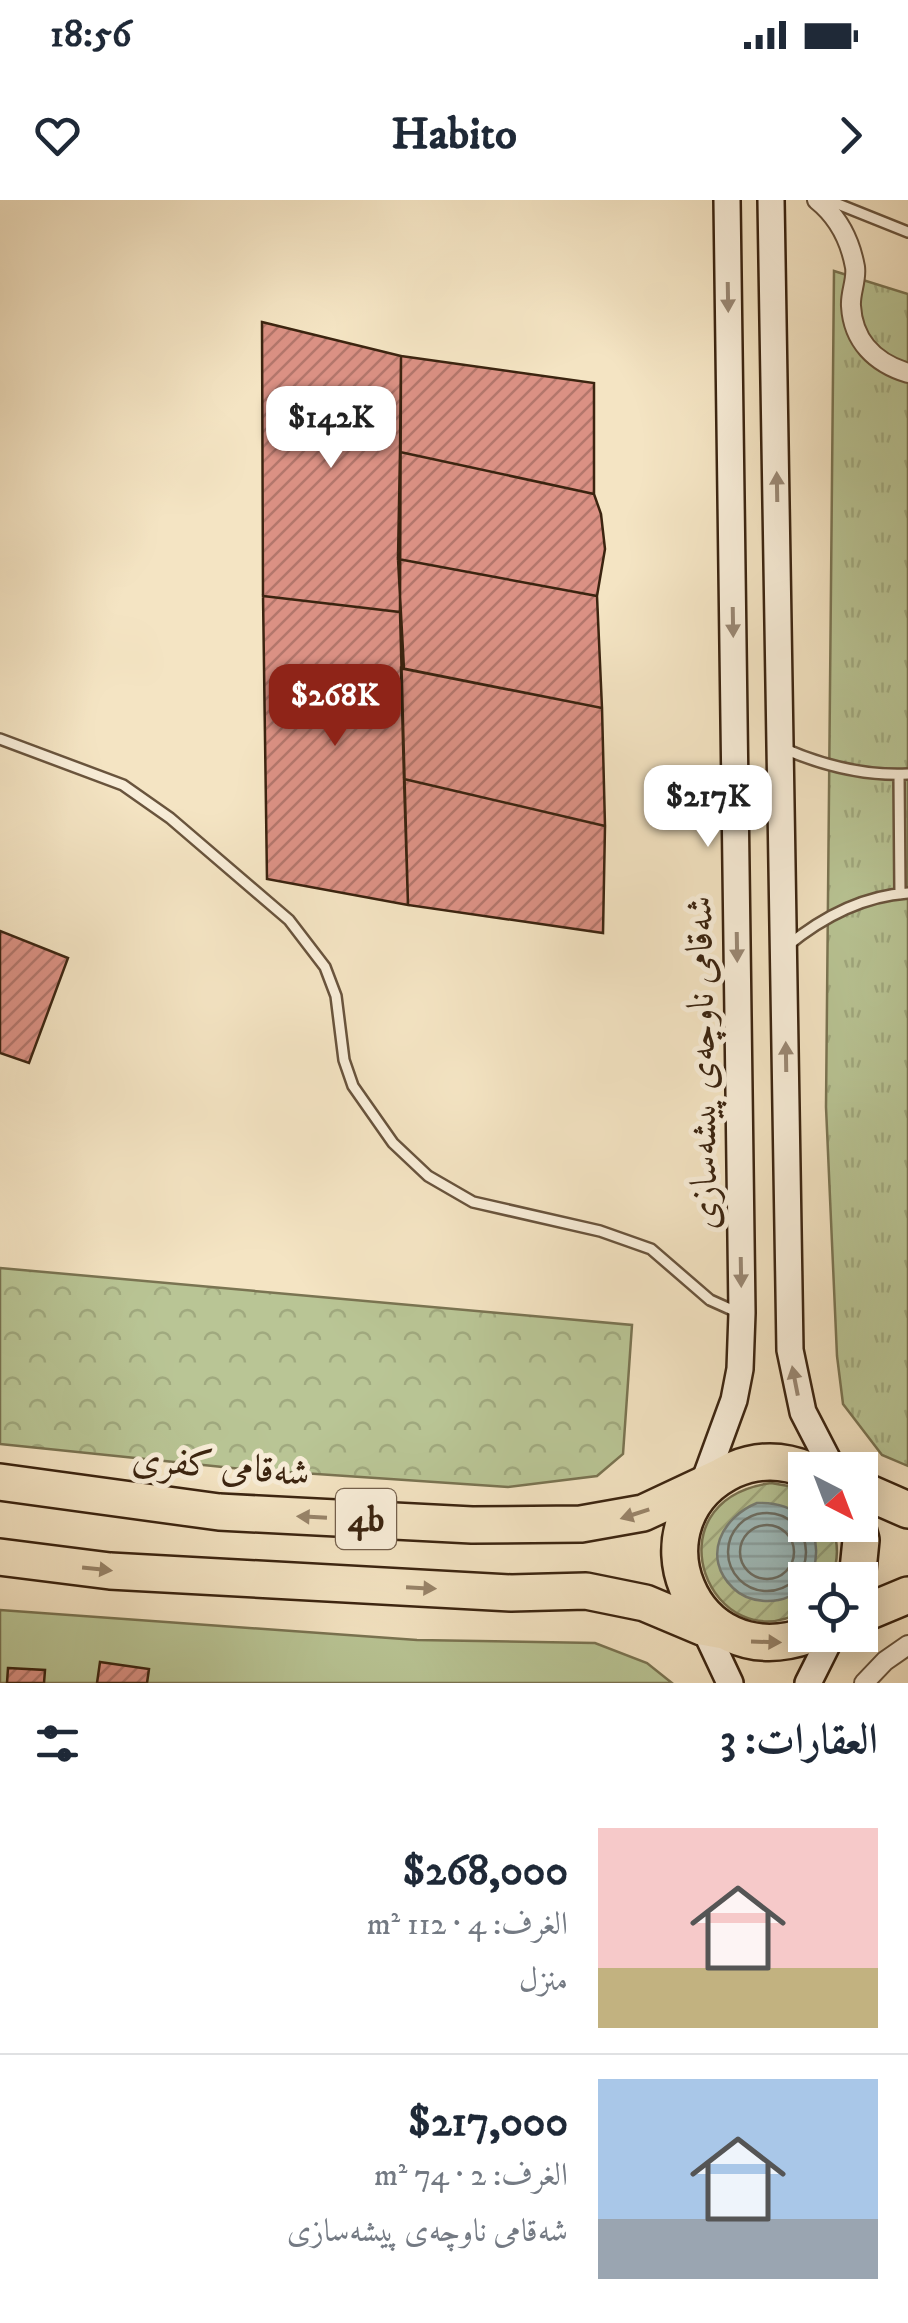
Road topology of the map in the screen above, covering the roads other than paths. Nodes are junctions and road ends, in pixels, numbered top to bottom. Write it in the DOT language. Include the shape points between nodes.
graph roads {
  1 [pos="727,200"];
  2 [pos="771,200"];
  3 [pos="816,200"];
  4 [pos="828,200"];
  5 [pos="908,232"];
  6 [pos="908,372"];
  7 [pos="0,739"];
  8 [pos="782,747"];
  9 [pos="903,775"];
  10 [pos="904,894"];
  11 [pos="784,948"];
  12 [pos="742,1314"];
  13 [pos="824,1452"];
  14 [pos="788,1464"];
  15 [pos="0,1482"];
  16 [pos="708,1486"];
  17 [pos="878,1497"];
  18 [pos="908,1510"];
  19 [pos="0,1557"];
  20 [pos="908,1595"];
  21 [pos="878,1608"];
  22 [pos="707,1620"];
  23 [pos="788,1642"];
  24 [pos="908,1645"];
  25 [pos="824,1652"];
  26 [pos="730,1683"];
  27 [pos="808,1683"];
  28 [pos="864,1683"];
  1 -- 12 [label="main road, شەقامی ناوچەی پیشەسازی, one-way"];
  8 -- 2 [label="main road, one-way"];
  3 -- 6 [label="street" via="838,222 856,270 850,304 857,335 874,358"];
  4 -- 5 [label="lane"];
  7 -- 12 [label="lane" via="123,785 289,920 325,967 353,1086 393,1143 428,1176 472,1202 600,1230 651,1249 710,1300"];
  8 -- 9 [label="lane" via="842,769"];
  8 -- 11 [label="main road"];
  9 -- 10 [label="lane"];
  10 -- 11 [label="lane" via="848,908"];
  13 -- 11 [label="main road, one-way" via="803,1412 790,1350"];
  12 -- 16 [label="main road, شەقامی ناوچەی پیشەسازی" via="734,1400"];
  14 -- 16 [label="highway, شەقامی کفری" via="760,1462"];
  16 -- 15 [label="highway, شەقامی کفری / 4b, one-way" via="610,1521 472,1525 219,1512"];
  16 -- 22 [label="highway" via="685,1522 680,1549 682,1577"];
  17 -- 18 [label="highway"];
  19 -- 22 [label="highway, 4b, one-way" via="129,1572 511,1593 586,1590"];
  20 -- 21 [label="highway"];
  22 -- 23 [label="highway, one-way" via="744,1640"];
  22 -- 26 [label="main road"];
  24 -- 28 [label="street"];
  25 -- 27 [label="main road"];
}
